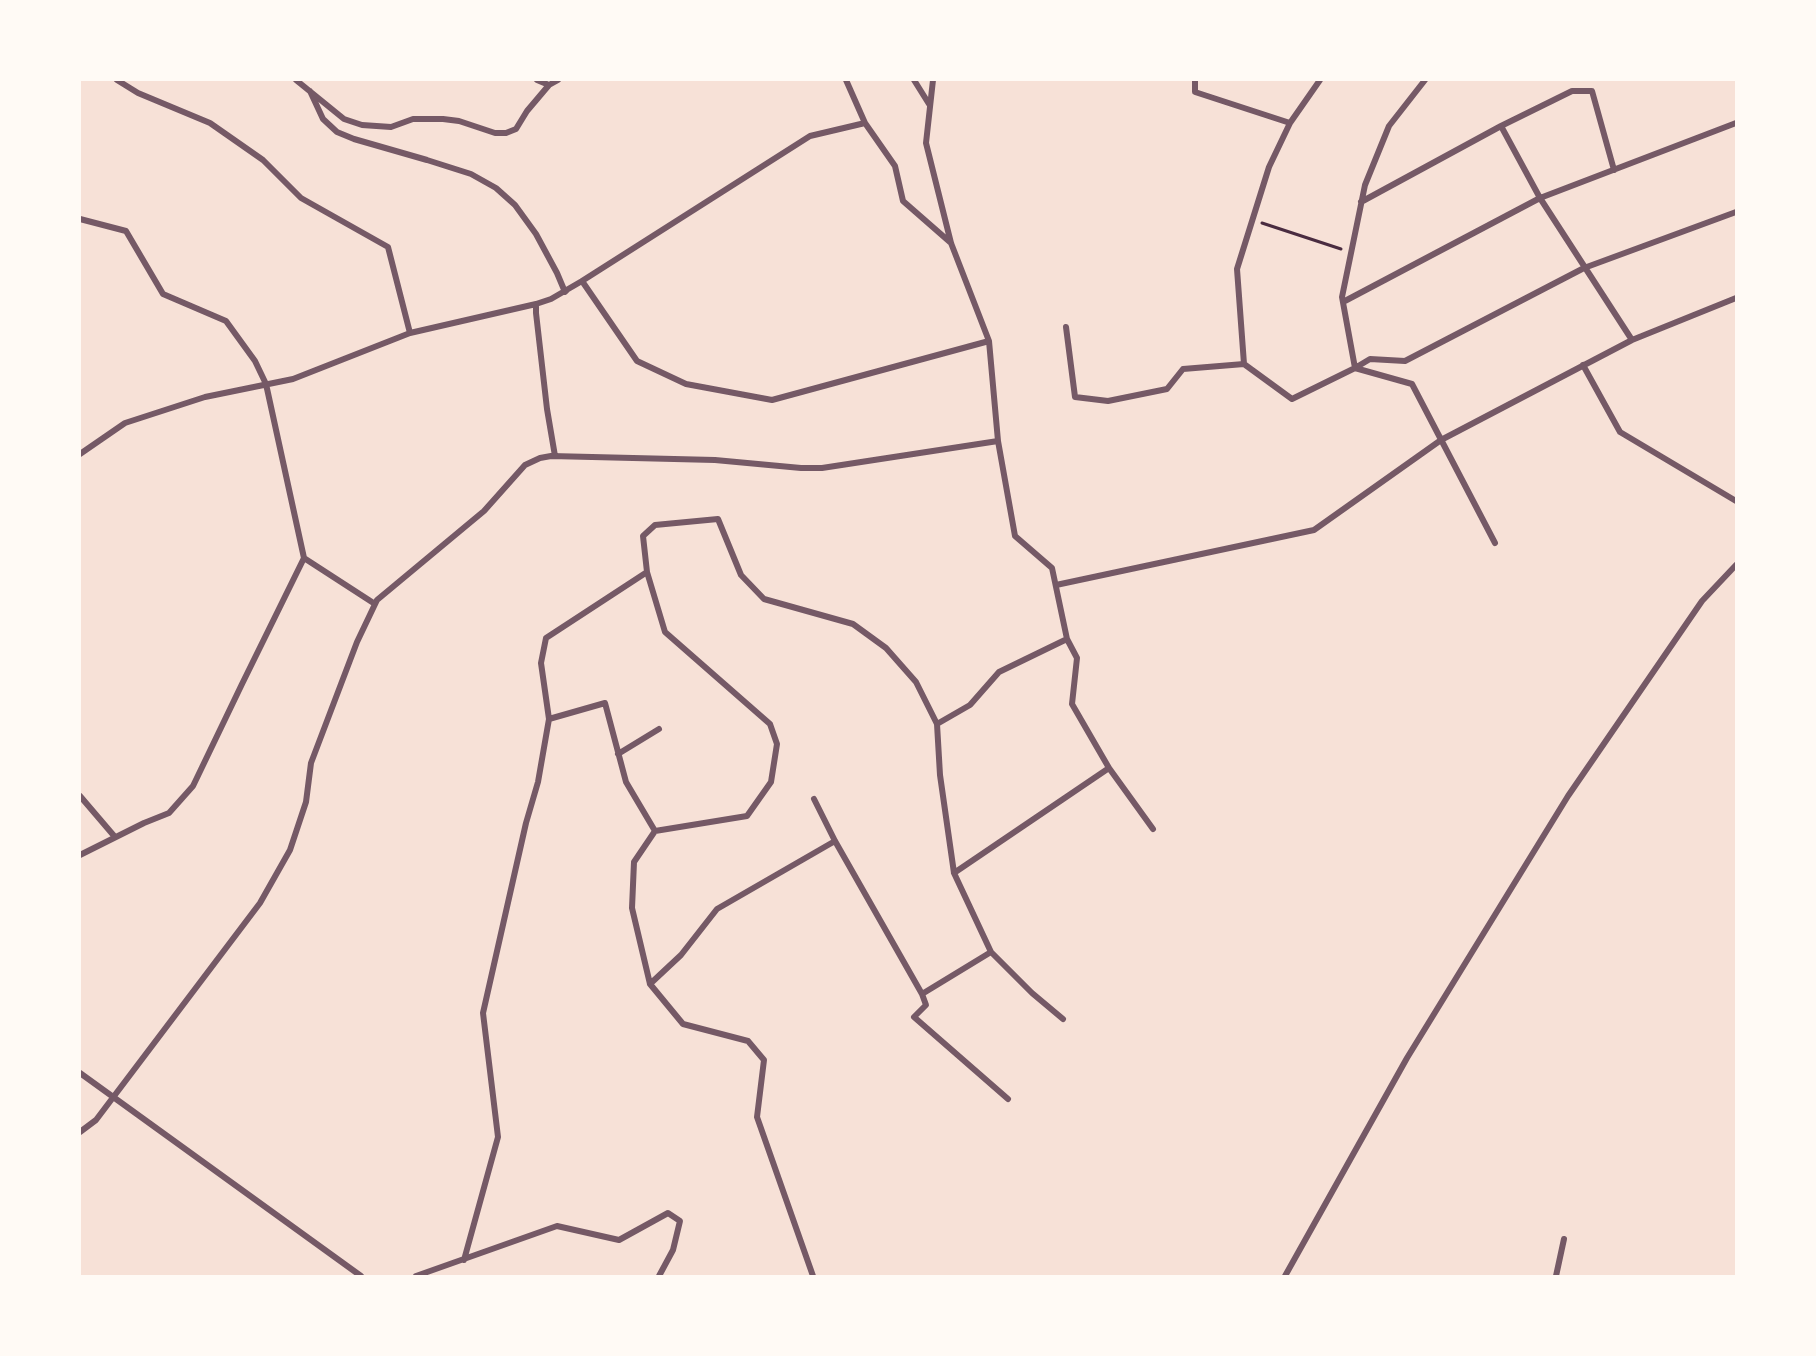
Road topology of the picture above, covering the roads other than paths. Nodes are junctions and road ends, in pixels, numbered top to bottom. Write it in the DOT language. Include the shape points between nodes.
graph roads {
  1 [pos="117,80"];
  2 [pos="296,80"];
  3 [pos="537,80"];
  4 [pos="558,80"];
  5 [pos="846,80"];
  6 [pos="914,80"];
  7 [pos="933,80"];
  8 [pos="1195,80"];
  9 [pos="1320,80"];
  10 [pos="1425,80"];
  11 [pos="549,85"];
  12 [pos="310,91"];
  13 [pos="929,104"];
  14 [pos="865,123"];
  15 [pos="1290,123"];
  16 [pos="1737,123"];
  17 [pos="1501,126"];
  18 [pos="1614,170"];
  19 [pos="1540,198"];
  20 [pos="1362,202"];
  21 [pos="1737,212"];
  22 [pos="80,219"];
  23 [pos="951,243"];
  24 [pos="1584,268"];
  25 [pos="582,281"];
  26 [pos="566,291"];
  27 [pos="1737,298"];
  28 [pos="1343,302"];
  29 [pos="536,304"];
  30 [pos="1066,327"];
  31 [pos="410,333"];
  32 [pos="1632,340"];
  33 [pos="989,341"];
  34 [pos="1244,364"];
  35 [pos="1584,366"];
  36 [pos="1355,368"];
  37 [pos="266,384"];
  38 [pos="1441,440"];
  39 [pos="998,441"];
  40 [pos="80,454"];
  41 [pos="555,456"];
  42 [pos="1737,501"];
  43 [pos="1495,543"];
  44 [pos="304,558"];
  45 [pos="1737,565"];
  46 [pos="647,572"];
  47 [pos="1056,585"];
  48 [pos="375,604"];
  49 [pos="1067,639"];
  50 [pos="549,719"];
  51 [pos="937,724"];
  52 [pos="658,729"];
  53 [pos="618,754"];
  54 [pos="1108,768"];
  55 [pos="80,796"];
  56 [pos="814,799"];
  57 [pos="1153,829"];
  58 [pos="655,831"];
  59 [pos="115,837"];
  60 [pos="835,840"];
  61 [pos="80,855"];
  62 [pos="954,873"];
  63 [pos="991,952"];
  64 [pos="650,984"];
  65 [pos="922,994"];
  66 [pos="1063,1019"];
  67 [pos="80,1072"];
  68 [pos="113,1096"];
  69 [pos="1008,1099"];
  70 [pos="80,1132"];
  71 [pos="1564,1239"];
  72 [pos="464,1260"];
  73 [pos="361,1276"];
  74 [pos="416,1276"];
  75 [pos="659,1276"];
  76 [pos="813,1276"];
  77 [pos="1285,1276"];
  78 [pos="1556,1276"];
  1 -- 31 [label="street" via="210,123 263,160 301,198 388,247"];
  2 -- 12 [label="street"];
  3 -- 11 [label="street"];
  4 -- 11 [label="street"];
  5 -- 14 [label="street"];
  6 -- 13 [label="street"];
  7 -- 13 [label="street"];
  8 -- 15 [label="street" via="1195,92"];
  9 -- 15 [label="street"];
  10 -- 20 [label="street" via="1389,126"];
  11 -- 12 [label="street" via="516,129 506,133 442,119 413,119 391,127 362,125 344,119"];
  12 -- 26 [label="street" via="323,119 337,132 471,174 495,189 515,205 536,234"];
  13 -- 23 [label="street" via="926,143"];
  14 -- 23 [label="street" via="894,166 903,201"];
  14 -- 25 [label="street" via="810,136"];
  15 -- 34 [label="street" via="1269,166 1237,269"];
  16 -- 18 [label="street"];
  17 -- 18 [label="street" via="1572,91 1592,91"];
  17 -- 19 [label="street"];
  17 -- 20 [label="street"];
  18 -- 19 [label="street"];
  19 -- 24 [label="street"];
  19 -- 28 [label="street"];
  20 -- 28 [label="street"];
  21 -- 24 [label="street"];
  22 -- 37 [label="street" via="126,231 163,294 226,321 255,361"];
  23 -- 33 [label="street"];
  24 -- 32 [label="street"];
  24 -- 36 [label="street" via="1405,361 1370,359"];
  25 -- 26 [label="street"];
  25 -- 33 [label="street" via="637,361 686,384 772,400"];
  26 -- 29 [label="street"];
  27 -- 32 [label="street"];
  28 -- 36 [label="street"];
  29 -- 31 [label="street"];
  29 -- 41 [label="street"];
  30 -- 34 [label="street" via="1075,397 1108,401 1155,392 1167,389 1183,369"];
  31 -- 37 [label="street" via="293,379"];
  32 -- 35 [label="street"];
  33 -- 39 [label="street"];
  34 -- 36 [label="street" via="1292,399"];
  35 -- 38 [label="street"];
  35 -- 42 [label="street" via="1620,432"];
  36 -- 38 [label="street" via="1412,384"];
  37 -- 40 [label="street" via="206,397 124,423"];
  37 -- 44 [label="street"];
  38 -- 43 [label="street"];
  38 -- 47 [label="street" via="1314,530"];
  39 -- 41 [label="street" via="822,468 715,460"];
  39 -- 47 [label="street" via="1015,536 1052,568"];
  41 -- 48 [label="street" via="525,465 484,511"];
  44 -- 48 [label="street"];
  44 -- 59 [label="street" via="194,786 169,813"];
  45 -- 77 [label="street" via="1702,601 1568,796 1407,1058"];
  46 -- 50 [label="street" via="546,638 541,663"];
  46 -- 51 [label="street" via="643,536 655,525 718,519 741,574 764,599 853,624 886,648 916,682"];
  46 -- 58 [label="street" via="665,632 770,724 777,744 771,782 747,816"];
  47 -- 49 [label="street"];
  48 -- 68 [label="street" via="311,763 306,802 290,850 260,903"];
  49 -- 51 [label="street" via="999,672 970,705"];
  49 -- 54 [label="street" via="1077,658 1072,704"];
  50 -- 53 [label="street" via="605,703"];
  50 -- 72 [label="street" via="538,782 483,1013 498,1137"];
  51 -- 62 [label="street"];
  52 -- 53 [label="street"];
  53 -- 58 [label="street" via="626,782"];
  54 -- 57 [label="street"];
  54 -- 62 [label="street"];
  55 -- 59 [label="street"];
  56 -- 60 [label="street"];
  58 -- 64 [label="street" via="634,862 632,908"];
  59 -- 61 [label="street"];
  60 -- 64 [label="street" via="717,909 681,955"];
  60 -- 65 [label="street"];
  62 -- 63 [label="street"];
  63 -- 65 [label="street"];
  63 -- 66 [label="street"];
  64 -- 76 [label="street" via="683,1024 748,1041 764,1060 757,1117"];
  65 -- 69 [label="street" via="926,1005 914,1017"];
  67 -- 68 [label="street"];
  68 -- 70 [label="street" via="96,1120"];
  68 -- 73 [label="street"];
  71 -- 78 [label="street"];
  72 -- 74 [label="street"];
  72 -- 75 [label="street" via="557,1226 619,1240 668,1213 680,1221 673,1250"];
}
